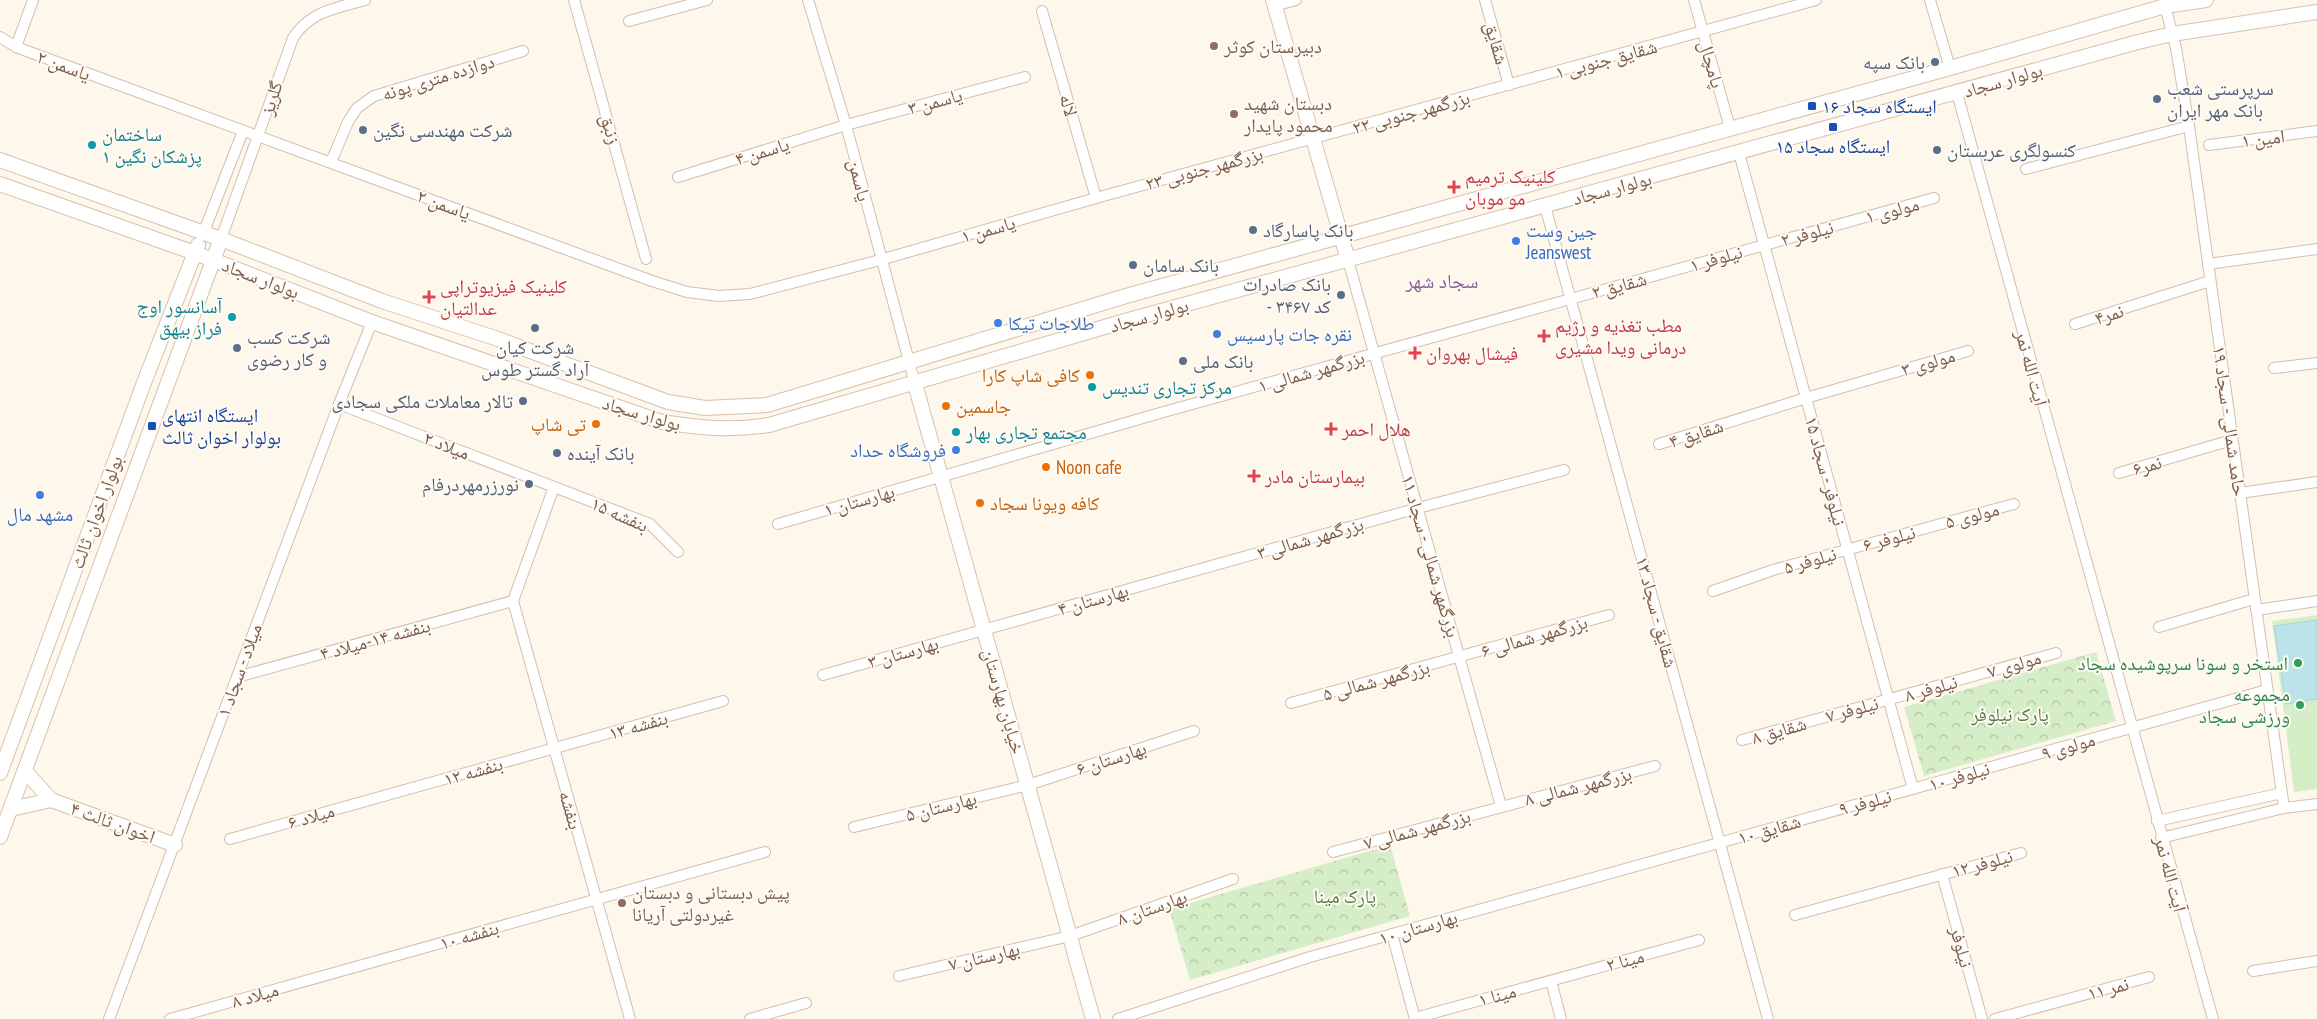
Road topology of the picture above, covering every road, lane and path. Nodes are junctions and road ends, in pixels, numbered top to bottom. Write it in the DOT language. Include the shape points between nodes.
graph roads {
  1 [pos="34,0"];
  2 [pos="365,0"];
  3 [pos="574,0"];
  4 [pos="707,0"];
  5 [pos="808,0"];
  6 [pos="1296,0"];
  7 [pos="1485,0"];
  8 [pos="1694,0"];
  9 [pos="1816,0"];
  10 [pos="1930,0"];
  11 [pos="2206,0"];
  12 [pos="341,3"];
  13 [pos="1273,3"];
  14 [pos="2164,3"];
  15 [pos="1042,11"];
  16 [pos="2317,12"];
  17 [pos="629,21"];
  18 [pos="1704,32"];
  19 [pos="2172,34"];
  20 [pos="0,37"];
  21 [pos="16,47"];
  22 [pos="523,52"];
  23 [pos="1950,68"];
  24 [pos="1025,77"];
  25 [pos="1509,85"];
  26 [pos="1957,93"];
  27 [pos="846,125"];
  28 [pos="2189,126"];
  29 [pos="1730,128"];
  30 [pos="243,131"];
  31 [pos="2317,132"];
  32 [pos="258,136"];
  33 [pos="1312,139"];
  34 [pos="2209,145"];
  35 [pos="1739,153"];
  36 [pos="0,160"];
  37 [pos="331,162"];
  38 [pos="2026,169"];
  39 [pos="678,178"];
  40 [pos="0,184"];
  41 [pos="1096,198"];
  42 [pos="1934,198"];
  43 [pos="1545,206"];
  44 [pos="1849,222"];
  45 [pos="203,234"];
  46 [pos="1341,236"];
  47 [pos="221,239"];
  48 [pos="1764,245"];
  49 [pos="2317,249"];
  50 [pos="195,252"];
  51 [pos="213,259"];
  52 [pos="646,259"];
  53 [pos="880,260"];
  54 [pos="1348,260"];
  55 [pos="2208,264"];
  56 [pos="1667,272"];
  57 [pos="2210,281"];
  58 [pos="1570,299"];
  59 [pos="372,322"];
  60 [pos="2075,324"];
  61 [pos="1477,325"];
  62 [pos="1968,351"];
  63 [pos="1374,353"];
  64 [pos="908,361"];
  65 [pos="2317,362"];
  66 [pos="2274,368"];
  67 [pos="915,384"];
  68 [pos="1806,398"];
  69 [pos="339,404"];
  70 [pos="2232,440"];
  71 [pos="1660,444"];
  72 [pos="1564,470"];
  73 [pos="2119,473"];
  74 [pos="941,476"];
  75 [pos="2317,482"];
  76 [pos="554,487"];
  77 [pos="2240,493"];
  78 [pos="2014,504"];
  79 [pos="1418,508"];
  80 [pos="778,524"];
  81 [pos="1931,526"];
  82 [pos="1848,549"];
  83 [pos="678,552"];
  84 [pos="1202,568"];
  85 [pos="1713,591"];
  86 [pos="2254,599"];
  87 [pos="513,601"];
  88 [pos="2317,601"];
  89 [pos="2256,610"];
  90 [pos="1609,614"];
  91 [pos="2159,626"];
  92 [pos="984,629"];
  93 [pos="2056,653"];
  94 [pos="1460,657"];
  95 [pos="823,674"];
  96 [pos="1972,676"];
  97 [pos="237,677"];
  98 [pos="2267,690"];
  99 [pos="1889,699"];
  100 [pos="723,701"];
  101 [pos="1291,703"];
  102 [pos="1816,720"];
  103 [pos="2131,728"];
  104 [pos="1194,731"];
  105 [pos="1742,740"];
  106 [pos="554,748"];
  107 [pos="2004,764"];
  108 [pos="1655,766"];
  109 [pos="25,771"];
  110 [pos="0,773"];
  111 [pos="1028,785"];
  112 [pos="1913,789"];
  113 [pos="2282,793"];
  114 [pos="392,794"];
  115 [pos="50,800"];
  116 [pos="2317,804"];
  117 [pos="1501,806"];
  118 [pos="2284,808"];
  119 [pos="11,809"];
  120 [pos="1817,816"];
  121 [pos="2157,821"];
  122 [pos="854,827"];
  123 [pos="1,829"];
  124 [pos="2162,838"];
  125 [pos="230,839"];
  126 [pos="1720,843"];
  127 [pos="174,846"];
  128 [pos="765,852"];
  129 [pos="1333,852"];
  130 [pos="2021,853"];
  131 [pos="1942,874"];
  132 [pos="1233,879"];
  133 [pos="596,899"];
  134 [pos="1795,915"];
  135 [pos="1392,934"];
  136 [pos="1070,936"];
  137 [pos="1699,940"];
  138 [pos="2317,961"];
  139 [pos="341,971"];
  140 [pos="2253,971"];
  141 [pos="899,976"];
  142 [pos="2149,977"];
  143 [pos="1551,981"];
  144 [pos="806,1003"];
  145 [pos="109,1019"];
  146 [pos="170,1019"];
  147 [pos="630,1019"];
  148 [pos="750,1019"];
  149 [pos="1094,1019"];
  150 [pos="1118,1019"];
  151 [pos="1415,1019"];
  152 [pos="1561,1019"];
  153 [pos="1768,1019"];
  154 [pos="1982,1019"];
  155 [pos="1995,1019"];
  156 [pos="2213,1019"];
  1 -- 21 [label="street"];
  2 -- 12 [label="street, گلریز"];
  3 -- 52 [label="street, زنبق"];
  4 -- 17 [label="street"];
  5 -- 27 [label="street, یاسمن"];
  6 -- 13 [label="street"];
  7 -- 25 [label="street, شقایق"];
  8 -- 18 [label="street, پامچال"];
  9 -- 18 [label="street, شقایق جنوبی ۱"];
  10 -- 23 [label="street"];
  11 -- 14 [label="main road, بولوار سجاد"];
  12 -- 32 [label="street, گلریز" via="300,27 286,54"];
  13 -- 33 [label="main road"];
  14 -- 19 [label="street, حامد شمالی - سجاد ۱۹"];
  14 -- 23 [label="main road, بولوار سجاد"];
  15 -- 41 [label="street, لاله"];
  16 -- 19 [label="main road, بولوار سجاد"];
  18 -- 25 [label="street, شقایق جنوبی ۱"];
  18 -- 29 [label="street, پامچال"];
  19 -- 26 [label="main road, بولوار سجاد"];
  19 -- 28 [label="street, حامد شمالی - سجاد ۱۹"];
  20 -- 21 [label="street, یاسمن ۲"];
  21 -- 30 [label="street, یاسمن ۲"];
  22 -- 37 [label="street, دوازده متری پونه" via="374,96 357,108"];
  23 -- 29 [label="main road, بولوار سجاد"];
  24 -- 27 [label="street, یاسمن ۳"];
  25 -- 33 [label="street, بزرگمهر جنوبی ۲۲"];
  26 -- 35 [label="main road, بولوار سجاد"];
  26 -- 103 [label="street, آیت الله نمر"];
  27 -- 39 [label="street, یاسمن ۴"];
  27 -- 53 [label="street, یاسمن"];
  28 -- 38 [label="street"];
  28 -- 55 [label="street, حامد شمالی - سجاد ۱۹"];
  29 -- 46 [label="main road, بولوار سجاد"];
  30 -- 32 [label="street, یاسمن ۲"];
  30 -- 45 [label="street, گلریز"];
  31 -- 34 [label="street, امین ۱"];
  32 -- 37 [label="street, یاسمن ۲"];
  32 -- 47 [label="street, گلریز"];
  33 -- 41 [label="street, بزرگمهر جنوبی ۲۳"];
  33 -- 46 [label="main road"];
  35 -- 43 [label="main road, بولوار سجاد"];
  35 -- 48 [label="street, نیلوفر - سجاد ۱۵"];
  36 -- 45 [label="main road, بولوار سجاد"];
  37 -- 53 [label="street, یاسمن ۲" via="687,292 719,296 750,294"];
  40 -- 50 [label="main road, بولوار سجاد"];
  41 -- 53 [label="street, یاسمن ۱"];
  42 -- 44 [label="street, مولوی ۱"];
  43 -- 54 [label="main road, بولوار سجاد"];
  43 -- 58 [label="street, شقایق - سجاد ۱۳"];
  44 -- 48 [label="street, نیلوفر ۲"];
  45 -- 47 [label="main road, بولوار سجاد"];
  45 -- 50 [label="main road, بولوار اخوان ثالث"];
  46 -- 54 [label="main road"];
  46 -- 64 [label="main road, بولوار سجاد"];
  47 -- 51 [label="main road"];
  47 -- 64 [label="main road, بولوار سجاد" via="382,301 498,339 668,402 705,408 767,405"];
  48 -- 56 [label="street, نیلوفر ۱"];
  48 -- 68 [label="street, نیلوفر - سجاد ۱۵"];
  49 -- 55 [label="street"];
  50 -- 51 [label="main road, بولوار سجاد"];
  50 -- 110 [label="main road, بولوار اخوان ثالث"];
  51 -- 59 [label="main road, بولوار سجاد"];
  51 -- 109 [label="main road"];
  53 -- 64 [label="street, یاسمن"];
  54 -- 63 [label="street, بزرگمهر شمالی - سجاد ۱۱"];
  54 -- 67 [label="main road, بولوار سجاد" via="1125,321"];
  55 -- 57 [label="street, حامد شمالی - سجاد ۱۹"];
  56 -- 58 [label="street, شقایق ۲"];
  57 -- 60 [label="street, نمر۴"];
  57 -- 70 [label="street, حامد شمالی - سجاد ۱۹"];
  58 -- 61 [label="street, شقایق ۲"];
  58 -- 126 [label="street, شقایق - سجاد ۱۳"];
  59 -- 67 [label="main road, بولوار سجاد" via="662,422 702,429 736,430 769,425"];
  59 -- 69 [label="street, میلاد - سجاد ۱"];
  61 -- 63 [label="street, بزرگمهر شمالی ۱"];
  62 -- 68 [label="street, مولوی ۳"];
  63 -- 74 [label="street, بزرگمهر شمالی ۱"];
  63 -- 79 [label="street, بزرگمهر شمالی - سجاد ۱۱"];
  64 -- 67 [label="street, یاسمن"];
  65 -- 66 [label="street"];
  67 -- 74 [label="main road, خیابان بهارستان"];
  68 -- 71 [label="street, شقایق ۴"];
  68 -- 82 [label="street, نیلوفر - سجاد ۱۵"];
  69 -- 76 [label="street, میلاد ۲"];
  69 -- 97 [label="street, میلاد - سجاد ۱"];
  70 -- 73 [label="street, نمر۶"];
  70 -- 77 [label="street, حامد شمالی - سجاد ۱۹"];
  72 -- 79 [label="street, بزرگمهر شمالی ۳"];
  74 -- 80 [label="street, بهارستان ۱"];
  74 -- 92 [label="main road, خیابان بهارستان"];
  75 -- 77 [label="street"];
  76 -- 83 [label="street, بنفشه ۱۵" via="650,524"];
  76 -- 87 [label="street"];
  77 -- 86 [label="street, حامد شمالی - سجاد ۱۹"];
  78 -- 81 [label="street, مولوی ۵"];
  79 -- 84 [label="street, بزرگمهر شمالی ۳"];
  79 -- 94 [label="street, بزرگمهر شمالی - سجاد ۱۱"];
  81 -- 82 [label="street, نیلوفر ۶"];
  82 -- 85 [label="street, نیلوفر ۵"];
  82 -- 99 [label="street, نیلوفر - سجاد ۱۵"];
  84 -- 92 [label="street, بهارستان ۴"];
  86 -- 89 [label="street, حامد شمالی - سجاد ۱۹"];
  86 -- 91 [label="street"];
  87 -- 97 [label="street, بنفشه ۱۴-میلاد ۴"];
  87 -- 106 [label="street, بنفشه"];
  88 -- 89 [label="street"];
  89 -- 98 [label="street, حامد شمالی - سجاد ۱۹"];
  90 -- 94 [label="street, بزرگمهر شمالی ۶"];
  92 -- 95 [label="street, بهارستان ۳"];
  92 -- 111 [label="main road, خیابان بهارستان"];
  93 -- 96 [label="street, مولوی ۷"];
  94 -- 101 [label="street, بزرگمهر شمالی ۵"];
  94 -- 117 [label="street, بزرگمهر شمالی - سجاد ۱۱"];
  96 -- 99 [label="street, نیلوفر ۸"];
  97 -- 127 [label="street, میلاد - سجاد ۱"];
  98 -- 103 [label="street, مولوی ۹"];
  98 -- 113 [label="street, حامد شمالی - سجاد ۱۹"];
  99 -- 102 [label="street, نیلوفر ۷"];
  99 -- 112 [label="street, نیلوفر - سجاد ۱۵"];
  100 -- 106 [label="street, بنفشه ۱۳"];
  102 -- 105 [label="street, شقایق ۸"];
  103 -- 107 [label="street, مولوی ۹"];
  103 -- 121 [label="street, آیت الله نمر"];
  104 -- 111 [label="street, بهارستان ۶"];
  106 -- 114 [label="street, بنفشه ۱۲"];
  106 -- 133 [label="street, بنفشه"];
  107 -- 112 [label="street, نیلوفر ۱۰"];
  108 -- 117 [label="street, بزرگمهر شمالی ۸"];
  109 -- 115 [label="main road, اخوان ثالث ۴"];
  109 -- 119 [label="main road"];
  111 -- 122 [label="street, بهارستان ۵"];
  111 -- 136 [label="main road, خیابان بهارستان"];
  112 -- 120 [label="street, نیلوفر ۹"];
  113 -- 118 [label="street, حامد شمالی - سجاد ۱۹"];
  113 -- 121 [label="street"];
  114 -- 125 [label="street, میلاد ۶"];
  115 -- 119 [label="main road, اخوان ثالث ۴"];
  115 -- 127 [label="main road, اخوان ثالث ۴"];
  116 -- 118 [label="street"];
  117 -- 129 [label="street, بزرگمهر شمالی ۷"];
  118 -- 124 [label="street"];
  119 -- 123 [label="main road"];
  120 -- 126 [label="street, شقایق ۱۰"];
  121 -- 124 [label="street, آیت الله نمر"];
  124 -- 156 [label="street, آیت الله نمر"];
  126 -- 135 [label="street, بهارستان ۱۰"];
  126 -- 153 [label="street, شقایق - سجاد ۱۳"];
  127 -- 145 [label="street, میلاد - سجاد ۱"];
  128 -- 133 [label="street, بنفشه ۱۰"];
  130 -- 131 [label="street, نیلوفر ۱۲"];
  131 -- 134 [label="street, نیلوفر ۱۲"];
  131 -- 154 [label="street, نیلوفر"];
  132 -- 136 [label="street, بهارستان ۸"];
  133 -- 139 [label="street, بنفشه ۱۰"];
  133 -- 147 [label="street, بنفشه"];
  135 -- 150 [label="street, بهارستان ۱۰"];
  135 -- 151 [label="street"];
  136 -- 141 [label="street, بهارستان ۷"];
  136 -- 149 [label="main road, خیابان بهارستان"];
  137 -- 143 [label="street, مینا ۲"];
  138 -- 140 [label="street"];
  139 -- 146 [label="street, میلاد ۸"];
  142 -- 155 [label="street, نمر ۱۱"];
  143 -- 151 [label="street, مینا ۱"];
  143 -- 152 [label="street"];
  144 -- 148 [label="street"];
}
